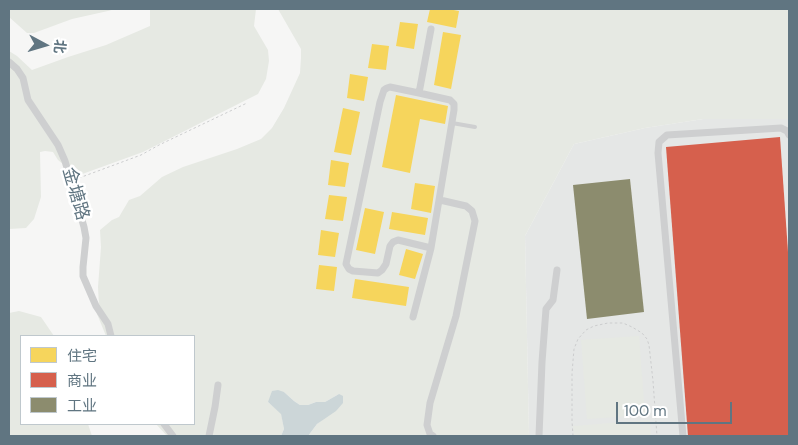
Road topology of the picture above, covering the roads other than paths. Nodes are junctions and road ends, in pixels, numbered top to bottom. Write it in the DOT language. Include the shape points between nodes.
graph roads {
  1 [pos="430,29"];
  2 [pos="9,62"];
  3 [pos="419,92"];
  4 [pos="452,123"];
  5 [pos="475,127"];
  6 [pos="789,135"];
  7 [pos="440,200"];
  8 [pos="431,248"];
  9 [pos="557,270"];
  10 [pos="413,317"];
  11 [pos="111,335"];
  12 [pos="218,385"];
  13 [pos="165,425"];
  14 [pos="173,436"];
  15 [pos="208,436"];
  16 [pos="433,436"];
  17 [pos="539,436"];
  18 [pos="684,436"];
  1 -- 3 [label="street"];
  2 -- 11 [label="street, 金塘路" via="23,78 28,100 66,161 85,233 84,276"];
  3 -- 4 [label="street" via="450,100 454,104"];
  3 -- 8 [label="street" via="390,87 384,90 346,264 353,271 378,273 386,264 393,242 398,240"];
  4 -- 5 [label="lane"];
  4 -- 7 [label="street"];
  6 -- 18 [label="street" via="781,128 667,135 659,142"];
  7 -- 8 [label="street"];
  7 -- 16 [label="street" via="466,206 472,211 475,221 456,316 430,403 427,425"];
  8 -- 10 [label="street"];
  9 -- 17 [label="street" via="553,300 546,309"];
  12 -- 15 [label="street"];
  13 -- 14 [label="street"];
}
